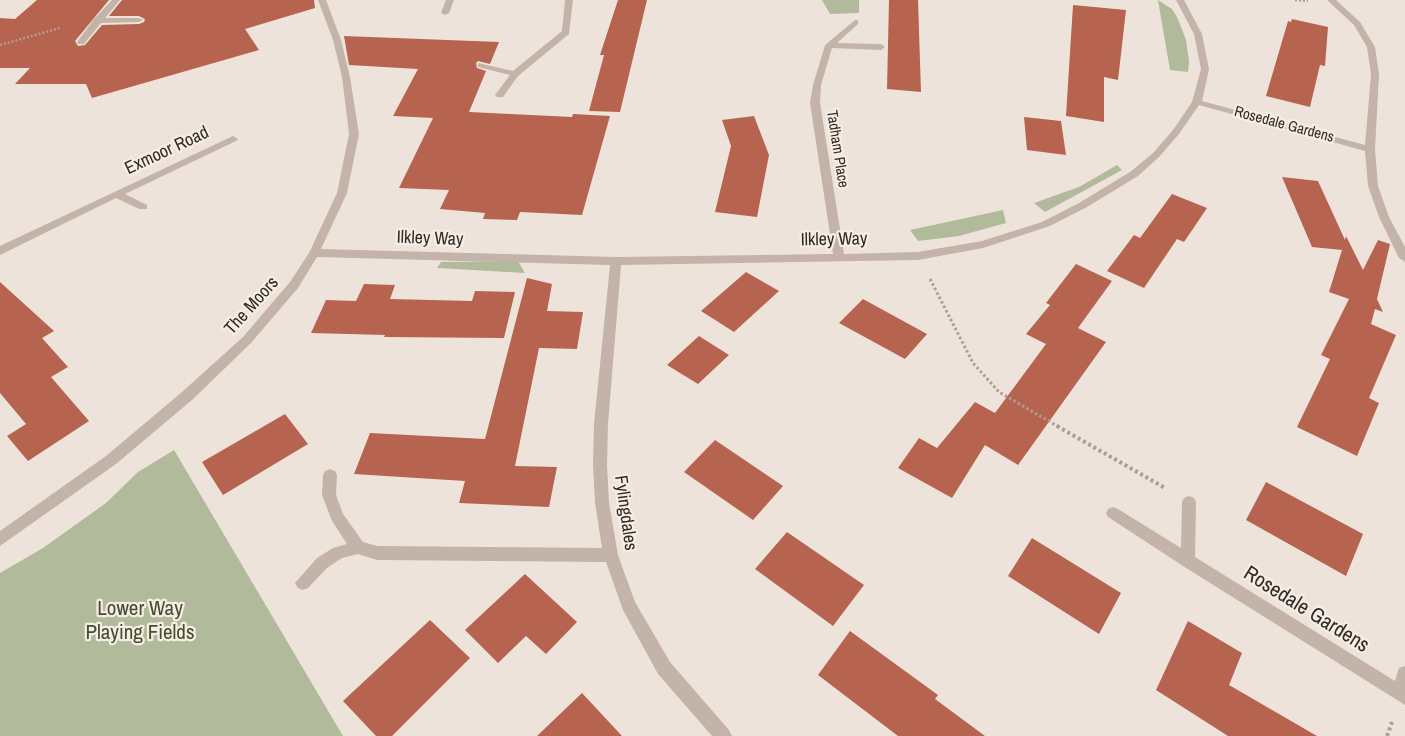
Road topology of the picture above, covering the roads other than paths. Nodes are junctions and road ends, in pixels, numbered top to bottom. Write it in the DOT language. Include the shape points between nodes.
graph roads {
  1 [pos="116,0"];
  2 [pos="322,0"];
  3 [pos="450,0"];
  4 [pos="569,0"];
  5 [pos="1180,0"];
  6 [pos="1330,0"];
  7 [pos="445,14"];
  8 [pos="99,19"];
  9 [pos="139,20"];
  10 [pos="854,22"];
  11 [pos="81,42"];
  12 [pos="829,45"];
  13 [pos="881,47"];
  14 [pos="481,65"];
  15 [pos="515,74"];
  16 [pos="500,96"];
  17 [pos="1197,102"];
  18 [pos="233,139"];
  19 [pos="1370,149"];
  20 [pos="116,194"];
  21 [pos="144,207"];
  22 [pos="0,251"];
  23 [pos="314,253"];
  24 [pos="839,258"];
  25 [pos="1405,258"];
  26 [pos="616,261"];
  27 [pos="330,475"];
  28 [pos="1189,502"];
  29 [pos="1113,513"];
  30 [pos="0,539"];
  31 [pos="358,547"];
  32 [pos="611,555"];
  33 [pos="1188,561"];
  34 [pos="303,583"];
  35 [pos="1405,674"];
  36 [pos="1403,696"];
  37 [pos="723,736"];
  1 -- 8 [label="street"];
  2 -- 23 [label="street, The Moors" via="344,68 354,134 342,193"];
  3 -- 7 [label="street"];
  4 -- 15 [label="street" via="566,32"];
  5 -- 17 [label="street, Ilkley Way" via="1198,34 1205,69"];
  6 -- 19 [label="street" via="1357,24 1372,47 1375,74"];
  8 -- 9 [label="street"];
  8 -- 11 [label="street"];
  10 -- 12 [label="street"];
  12 -- 13 [label="street"];
  12 -- 24 [label="street, Tadham Place" via="815,103"];
  14 -- 15 [label="street"];
  15 -- 16 [label="street"];
  17 -- 19 [label="street, Rosedale Gardens"];
  17 -- 24 [label="street, Ilkley Way" via="1156,155 1134,174 1046,224 983,244 918,256"];
  18 -- 20 [label="street, Exmoor Road"];
  19 -- 25 [label="street" via="1373,186 1384,217"];
  20 -- 21 [label="street, Exmoor Road"];
  20 -- 22 [label="street, Exmoor Road"];
  23 -- 26 [label="street, Ilkley Way"];
  23 -- 30 [label="street, The Moors" via="294,285 247,340 111,460"];
  24 -- 26 [label="street, Ilkley Way"];
  26 -- 32 [label="street, Fylingdales" via="600,465 602,503"];
  27 -- 31 [label="street" via="330,496 337,517"];
  28 -- 33 [label="street"];
  29 -- 33 [label="street, Rosedale Gardens"];
  31 -- 32 [label="street" via="377,554"];
  31 -- 34 [label="street" via="338,553 322,563"];
  32 -- 37 [label="street, Fylingdales" via="628,605 664,668"];
  33 -- 36 [label="street, Rosedale Gardens"];
  35 -- 36 [label="street, Rosedale Gardens"];
}
